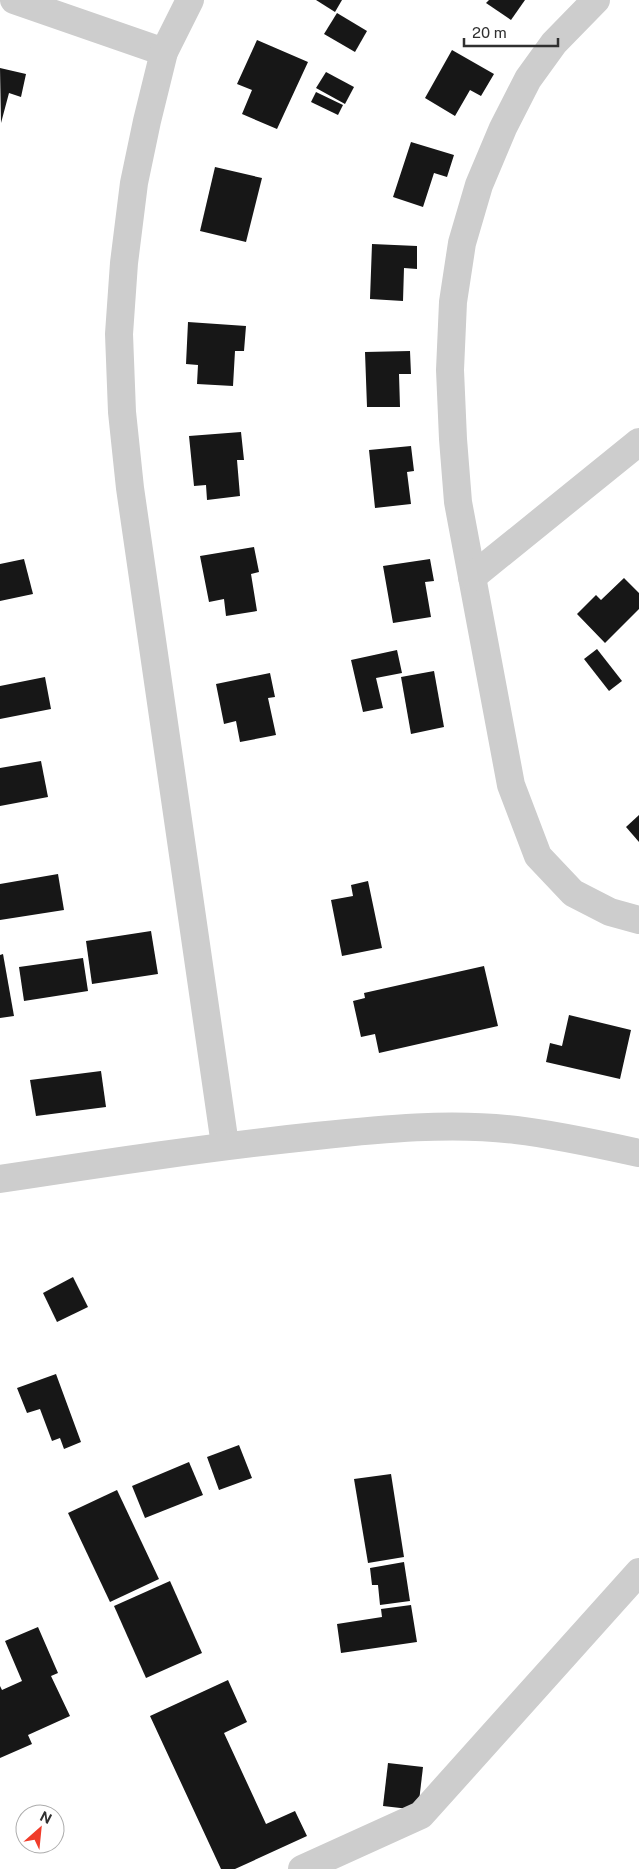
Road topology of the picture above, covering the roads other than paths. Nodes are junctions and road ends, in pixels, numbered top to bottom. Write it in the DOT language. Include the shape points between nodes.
graph roads {
  1 [pos="14,0"];
  2 [pos="190,0"];
  3 [pos="596,0"];
  4 [pos="164,52"];
  5 [pos="639,442"];
  6 [pos="472,577"];
  7 [pos="639,920"];
  8 [pos="225,1145"];
  9 [pos="639,1153"];
  10 [pos="0,1179"];
  11 [pos="639,1572"];
  12 [pos="302,1869"];
  1 -- 4 [label="street"];
  2 -- 4 [label="street"];
  3 -- 6 [label="street" via="554,43 528,79 479,185 462,243 453,302 450,370 458,502"];
  4 -- 8 [label="street" via="134,183 125,254 119,334 122,412 130,488"];
  5 -- 6 [label="street"];
  6 -- 7 [label="street" via="511,785 538,856 573,893 610,912"];
  8 -- 9 [label="street" via="380,1129 451,1126 575,1138"];
  8 -- 10 [label="street"];
  11 -- 12 [label="street" via="421,1815"];
}
